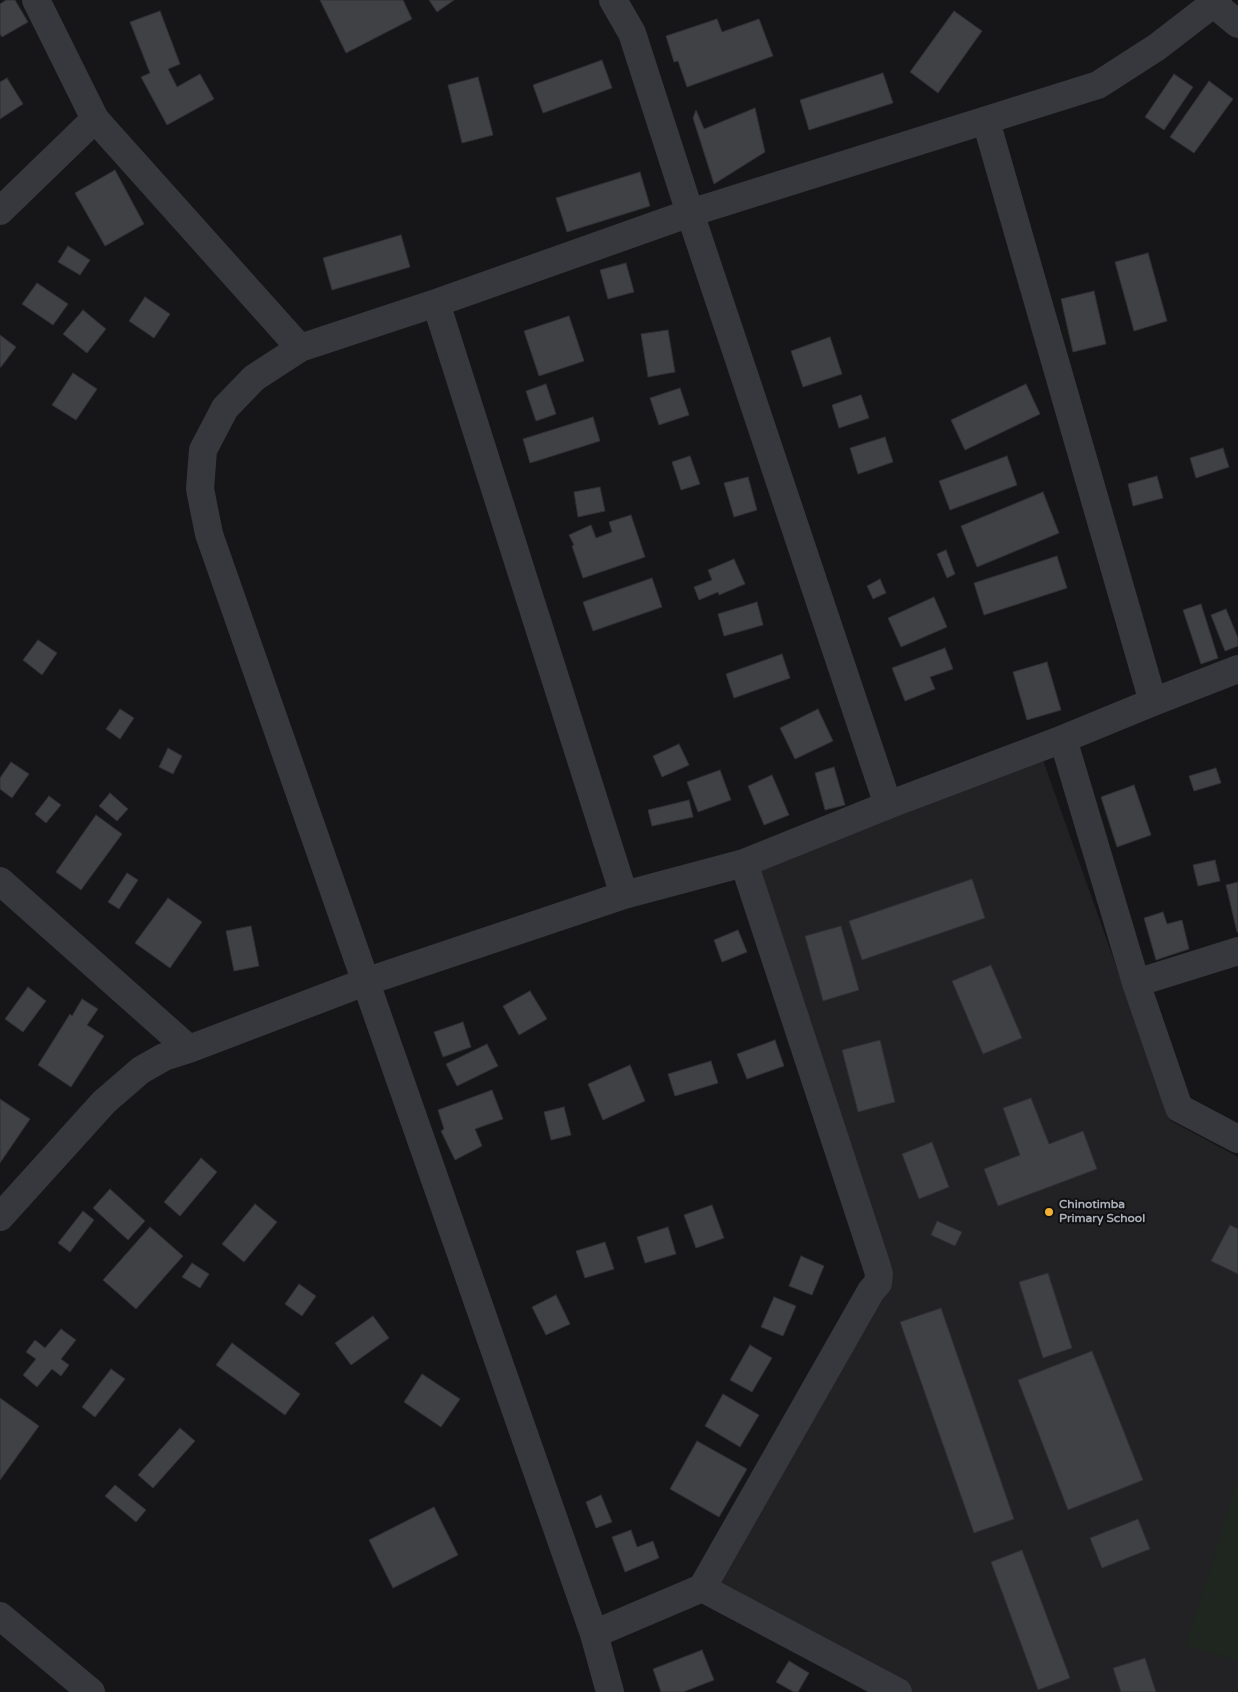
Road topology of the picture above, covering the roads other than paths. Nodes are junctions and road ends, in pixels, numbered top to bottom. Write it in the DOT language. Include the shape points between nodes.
graph roads {
  1 [pos="36,0"];
  2 [pos="613,0"];
  3 [pos="1214,1"];
  4 [pos="1238,24"];
  5 [pos="95,119"];
  6 [pos="986,121"];
  7 [pos="0,211"];
  8 [pos="690,212"];
  9 [pos="436,303"];
  10 [pos="300,348"];
  11 [pos="1238,670"];
  12 [pos="1153,702"];
  13 [pos="1063,740"];
  14 [pos="888,805"];
  15 [pos="744,863"];
  16 [pos="0,881"];
  17 [pos="624,894"];
  18 [pos="1238,950"];
  19 [pos="365,982"];
  20 [pos="1136,983"];
  21 [pos="189,1049"];
  22 [pos="1238,1139"];
  23 [pos="0,1216"];
  24 [pos="702,1588"];
  25 [pos="0,1616"];
  26 [pos="594,1634"];
  27 [pos="91,1692"];
  28 [pos="610,1692"];
  29 [pos="898,1692"];
  1 -- 5 [label="street"];
  2 -- 8 [label="street" via="632,33"];
  3 -- 4 [label="street"];
  3 -- 6 [label="street" via="1157,47 1098,85"];
  5 -- 7 [label="street"];
  5 -- 10 [label="street"];
  6 -- 8 [label="street"];
  6 -- 12 [label="street"];
  8 -- 9 [label="street"];
  8 -- 14 [label="street"];
  9 -- 10 [label="street"];
  9 -- 17 [label="street"];
  10 -- 19 [label="street" via="254,378 225,408 203,450 200,489 209,534"];
  11 -- 12 [label="street"];
  12 -- 13 [label="street"];
  13 -- 14 [label="street"];
  13 -- 20 [label="street"];
  14 -- 15 [label="street"];
  15 -- 17 [label="street"];
  15 -- 24 [label="street" via="879,1274 878,1283"];
  16 -- 21 [label="street"];
  17 -- 19 [label="street"];
  18 -- 20 [label="street"];
  19 -- 21 [label="street"];
  19 -- 26 [label="street"];
  20 -- 22 [label="street" via="1179,1108"];
  21 -- 23 [label="street" via="164,1057 141,1070 104,1102"];
  24 -- 26 [label="street"];
  24 -- 29 [label="street"];
  25 -- 27 [label="street"];
  26 -- 28 [label="street"];
}
